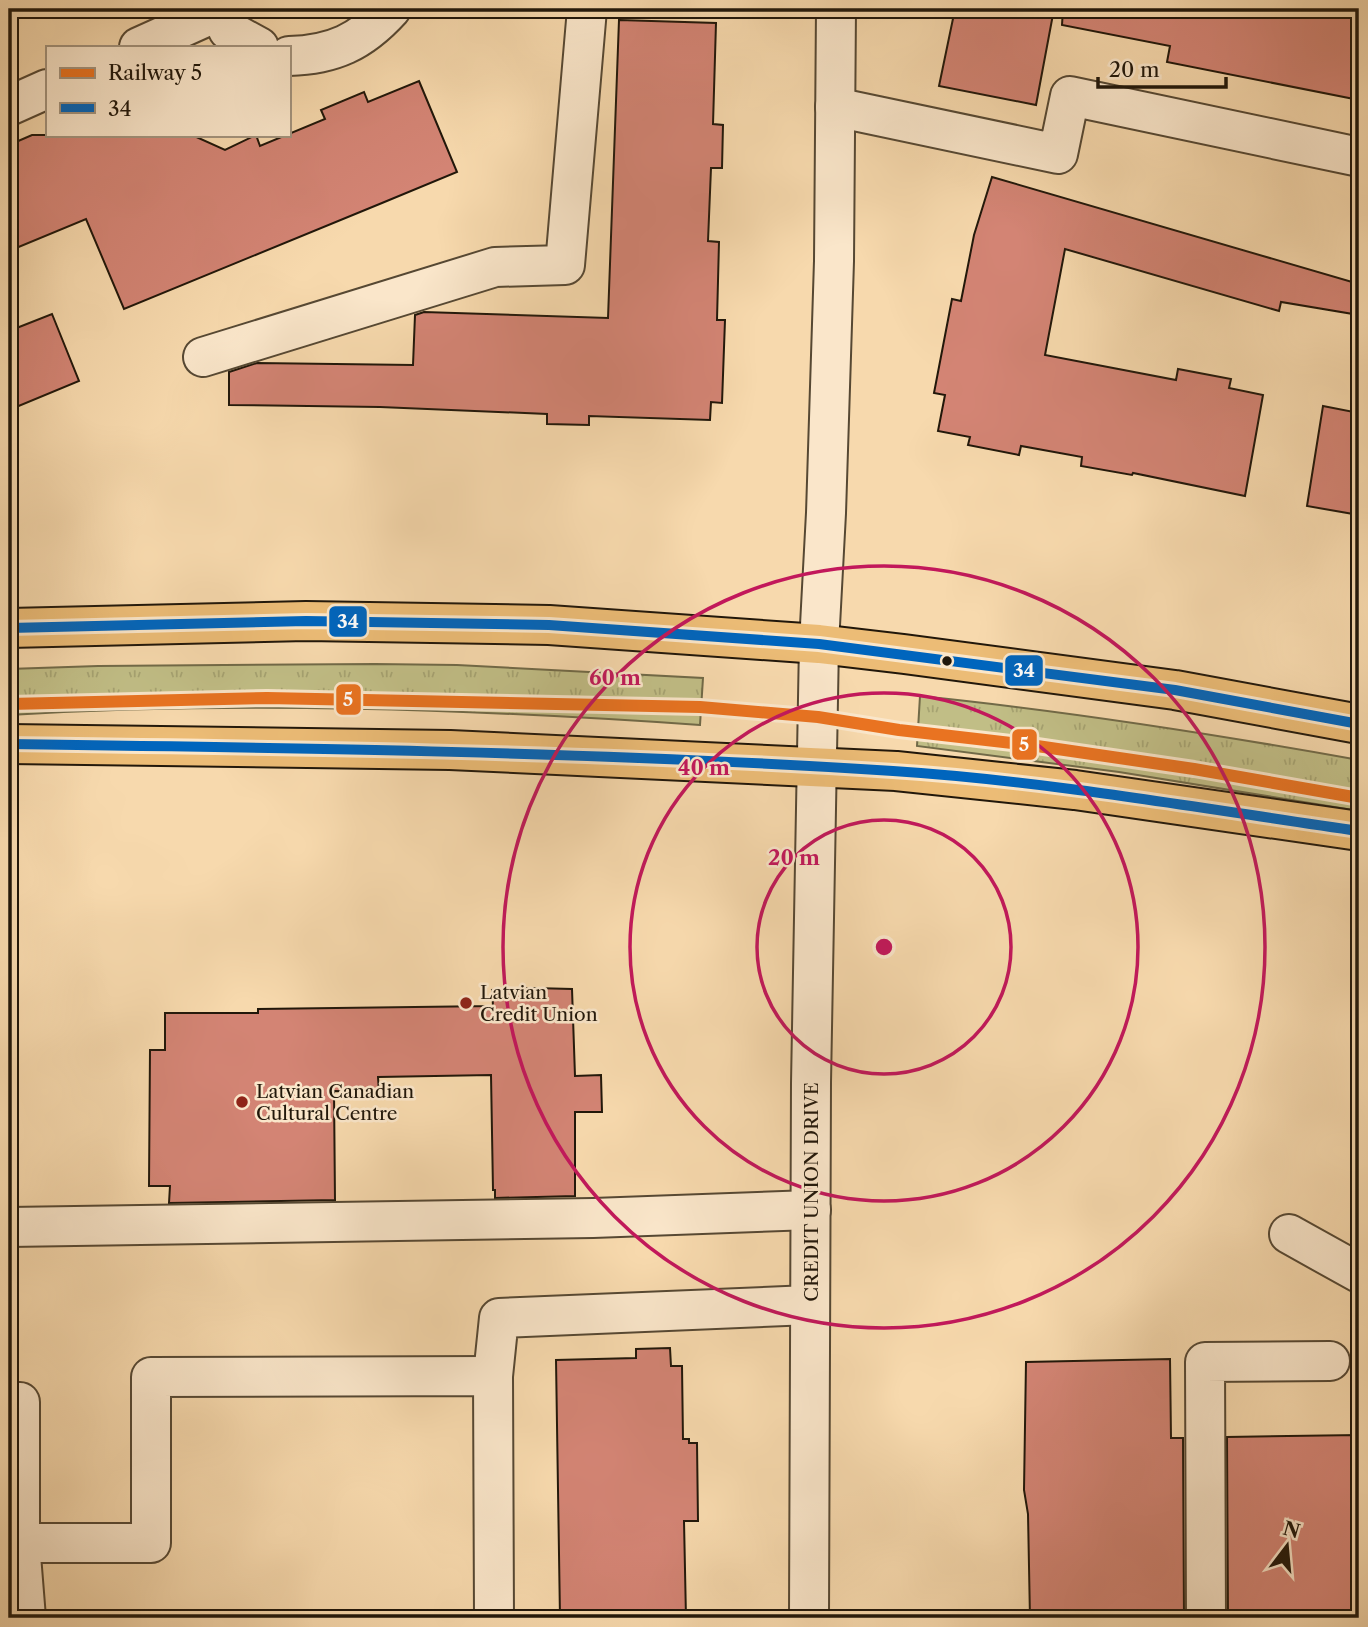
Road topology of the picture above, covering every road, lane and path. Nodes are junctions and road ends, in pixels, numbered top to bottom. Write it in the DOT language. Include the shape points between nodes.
graph roads {
  1 [pos="391,9"];
  2 [pos="587,9"];
  3 [pos="836,9"];
  4 [pos="219,10"];
  5 [pos="141,46"];
  6 [pos="257,46"];
  7 [pos="290,56"];
  8 [pos="46,89"];
  9 [pos="9,106"];
  10 [pos="835,107"];
  11 [pos="1359,157"];
  12 [pos="203,357"];
  13 [pos="9,628"];
  14 [pos="819,644"];
  15 [pos="1359,724"];
  16 [pos="9,744"];
  17 [pos="818,766"];
  18 [pos="1359,831"];
  19 [pos="811,1210"];
  20 [pos="9,1227"];
  21 [pos="1289,1234"];
  22 [pos="1359,1273"];
  23 [pos="810,1305"];
  24 [pos="1330,1361"];
  25 [pos="493,1376"];
  26 [pos="9,1402"];
  27 [pos="15,1542"];
  28 [pos="26,1618"];
  29 [pos="494,1618"];
  30 [pos="809,1618"];
  31 [pos="1206,1618"];
  1 -- 7 [label="street" via="347,46"];
  2 -- 12 [label="street" via="565,265 495,267"];
  3 -- 10 [label="street, CREDIT UNION DRIVE"];
  4 -- 5 [label="street"];
  4 -- 6 [label="street" via="228,30"];
  8 -- 9 [label="street"];
  10 -- 11 [label="street" via="1058,154 1070,96"];
  10 -- 14 [label="street, CREDIT UNION DRIVE" via="828,460"];
  13 -- 14 [label="main road" via="306,621 549,625"];
  14 -- 15 [label="main road" via="1175,690"];
  14 -- 17 [label="street, CREDIT UNION DRIVE"];
  16 -- 17 [label="main road" via="450,750"];
  17 -- 18 [label="main road" via="1075,790"];
  17 -- 19 [label="street, CREDIT UNION DRIVE"];
  19 -- 20 [label="street"];
  19 -- 23 [label="street, CREDIT UNION DRIVE"];
  21 -- 22 [label="street"];
  23 -- 25 [label="street" via="499,1318"];
  23 -- 30 [label="street, CREDIT UNION DRIVE"];
  24 -- 31 [label="street" via="1205,1362"];
  25 -- 27 [label="street" via="150,1377 151,1543"];
  25 -- 29 [label="street"];
  26 -- 27 [label="street" via="20,1402"];
  27 -- 28 [label="street"];
}
